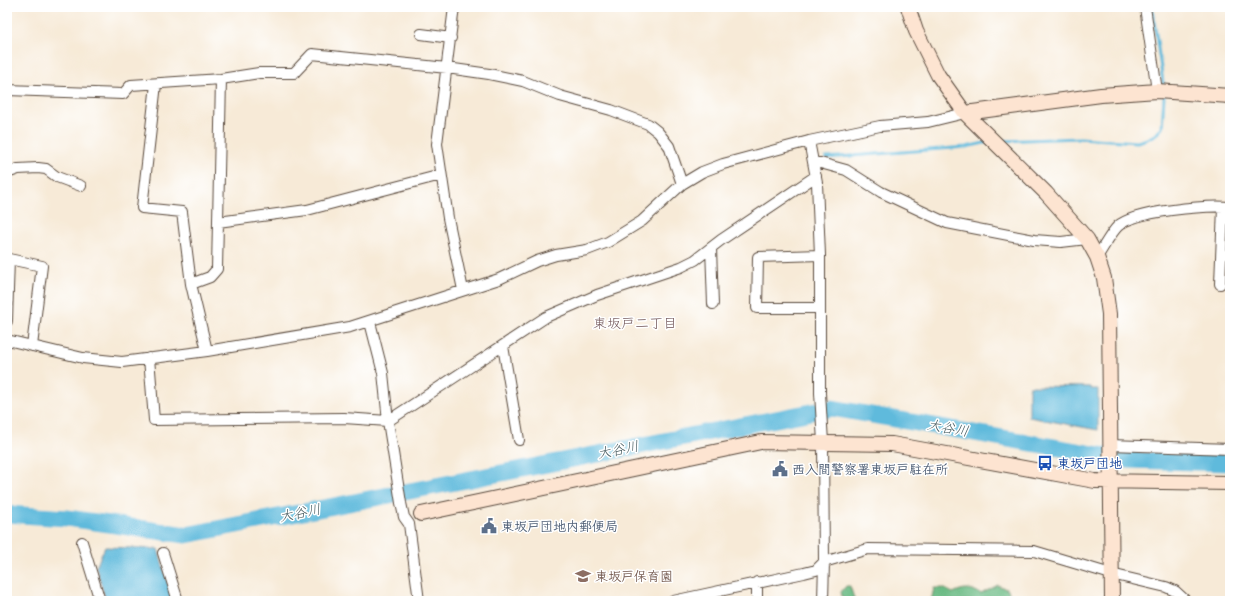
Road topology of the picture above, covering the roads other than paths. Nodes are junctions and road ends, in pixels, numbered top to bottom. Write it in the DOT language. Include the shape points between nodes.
graph roads {
  1 [pos="454,7"];
  2 [pos="908,7"];
  3 [pos="1145,7"];
  4 [pos="421,34"];
  5 [pos="451,38"];
  6 [pos="447,68"];
  7 [pos="221,80"];
  8 [pos="156,84"];
  9 [pos="7,90"];
  10 [pos="1158,91"];
  11 [pos="1230,96"];
  12 [pos="965,113"];
  13 [pos="810,141"];
  14 [pos="813,161"];
  15 [pos="7,173"];
  16 [pos="441,175"];
  17 [pos="816,176"];
  18 [pos="682,184"];
  19 [pos="81,186"];
  20 [pos="1226,207"];
  21 [pos="218,222"];
  22 [pos="1087,239"];
  23 [pos="711,248"];
  24 [pos="820,255"];
  25 [pos="1097,257"];
  26 [pos="191,284"];
  27 [pos="1220,284"];
  28 [pos="463,290"];
  29 [pos="713,304"];
  30 [pos="820,308"];
  31 [pos="7,321"];
  32 [pos="370,322"];
  33 [pos="7,340"];
  34 [pos="32,346"];
  35 [pos="503,346"];
  36 [pos="207,351"];
  37 [pos="149,358"];
  38 [pos="388,421"];
  39 [pos="519,440"];
  40 [pos="823,442"];
  41 [pos="1110,445"];
  42 [pos="1230,449"];
  43 [pos="1110,480"];
  44 [pos="1230,483"];
  45 [pos="421,514"];
  46 [pos="409,524"];
  47 [pos="82,542"];
  48 [pos="163,553"];
  49 [pos="824,562"];
  50 [pos="1111,574"];
  51 [pos="757,582"];
  52 [pos="100,601"];
  53 [pos="178,601"];
  54 [pos="419,601"];
  55 [pos="673,601"];
  56 [pos="757,601"];
  57 [pos="822,601"];
  58 [pos="1112,601"];
  59 [pos="1186,601"];
  1 -- 5 [label="street"];
  2 -- 12 [label="street" via="916,31 938,75"];
  3 -- 10 [label="street"];
  4 -- 5 [label="street"];
  5 -- 6 [label="street"];
  6 -- 7 [label="street" via="312,54 294,73 259,73"];
  6 -- 16 [label="street" via="437,144"];
  6 -- 18 [label="street" via="523,81 560,96 611,110 648,124 669,146"];
  7 -- 8 [label="street"];
  7 -- 21 [label="street"];
  8 -- 9 [label="street" via="131,85 122,94"];
  8 -- 26 [label="street" via="142,208 182,212"];
  10 -- 11 [label="street"];
  10 -- 12 [label="street" via="1101,95"];
  12 -- 13 [label="street" via="928,122 880,126"];
  12 -- 22 [label="street" via="1051,198"];
  13 -- 14 [label="street"];
  13 -- 18 [label="street" via="723,164 702,172"];
  14 -- 17 [label="street"];
  14 -- 22 [label="street" via="846,170 881,192 947,223 1034,240 1061,242"];
  15 -- 19 [label="street" via="18,169 46,169 57,177"];
  16 -- 21 [label="street" via="307,210"];
  16 -- 28 [label="street"];
  17 -- 23 [label="street"];
  17 -- 24 [label="street"];
  18 -- 28 [label="street" via="642,221 608,242 587,250 537,261 499,279"];
  20 -- 25 [label="street" via="1207,206 1160,212 1125,221 1117,226"];
  20 -- 27 [label="street"];
  21 -- 26 [label="street" via="217,269 210,277"];
  22 -- 25 [label="street"];
  23 -- 29 [label="street"];
  23 -- 35 [label="street" via="681,267 546,317"];
  24 -- 30 [label="street"];
  24 -- 30 [label="street" via="758,257 757,308"];
  25 -- 41 [label="street" via="1104,278 1109,314"];
  26 -- 36 [label="street"];
  28 -- 32 [label="street"];
  30 -- 40 [label="street"];
  31 -- 34 [label="street" via="9,259 42,266"];
  32 -- 36 [label="street"];
  32 -- 38 [label="street" via="383,373"];
  33 -- 34 [label="street"];
  34 -- 37 [label="street" via="83,358 122,362"];
  35 -- 38 [label="street"];
  35 -- 39 [label="street"];
  36 -- 37 [label="street"];
  37 -- 38 [label="street" via="154,420 344,418"];
  38 -- 46 [label="street" via="401,503 404,517"];
  40 -- 43 [label="street" via="892,444 1095,480"];
  40 -- 45 [label="street" via="750,444"];
  40 -- 49 [label="street"];
  41 -- 42 [label="street"];
  41 -- 43 [label="street"];
  43 -- 44 [label="street"];
  43 -- 50 [label="street"];
  45 -- 46 [label="street"];
  46 -- 54 [label="street"];
  47 -- 52 [label="street"];
  48 -- 53 [label="street"];
  49 -- 50 [label="street" via="868,549 1034,550"];
  49 -- 51 [label="street" via="816,570 804,574"];
  49 -- 57 [label="street"];
  50 -- 58 [label="street"];
  50 -- 59 [label="street" via="1166,587"];
  51 -- 55 [label="street"];
  51 -- 56 [label="street"];
}
